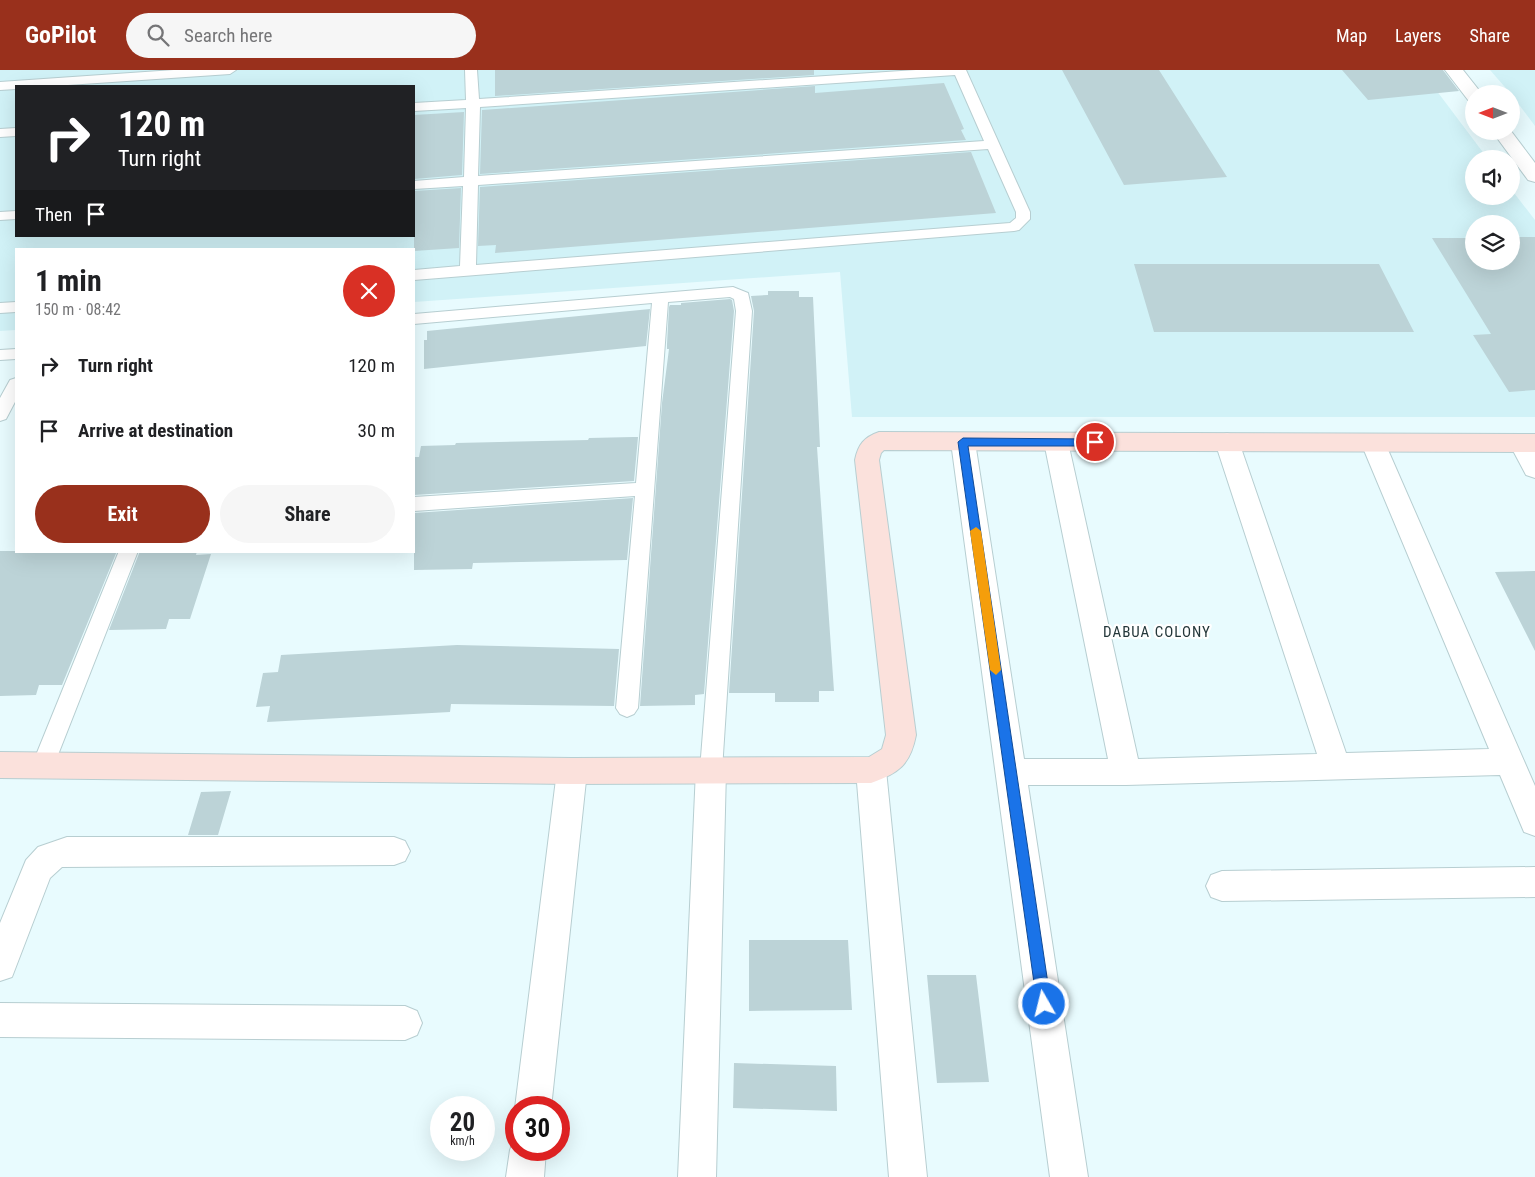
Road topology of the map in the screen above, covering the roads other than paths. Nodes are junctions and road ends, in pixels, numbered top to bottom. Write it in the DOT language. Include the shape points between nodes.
graph roads {
  1 [pos="230,70"];
  2 [pos="471,70"];
  3 [pos="1454,70"];
  4 [pos="960,71"];
  5 [pos="1466,85"];
  6 [pos="0,86"];
  7 [pos="473,104"];
  8 [pos="415,108"];
  9 [pos="15,132"];
  10 [pos="0,133"];
  11 [pos="1508,140"];
  12 [pos="992,145"];
  13 [pos="1535,176"];
  14 [pos="471,181"];
  15 [pos="415,185"];
  16 [pos="15,215"];
  17 [pos="0,216"];
  18 [pos="468,271"];
  19 [pos="415,275"];
  20 [pos="660,297"];
  21 [pos="15,307"];
  22 [pos="0,308"];
  23 [pos="415,319"];
  24 [pos="15,354"];
  25 [pos="0,355"];
  26 [pos="15,386"];
  27 [pos="0,415"];
  28 [pos="963,442"];
  29 [pos="1056,442"];
  30 [pos="1227,442"];
  31 [pos="1373,443"];
  32 [pos="1528,443"];
  33 [pos="1535,469"];
  34 [pos="644,489"];
  35 [pos="415,504"];
  36 [pos="128,553"];
  37 [pos="627,708"];
  38 [pos="1508,762"];
  39 [pos="0,765"];
  40 [pos="43,765"];
  41 [pos="1336,767"];
  42 [pos="711,770"];
  43 [pos="870,770"];
  44 [pos="572,771"];
  45 [pos="1010,772"];
  46 [pos="1126,772"];
  47 [pos="1531,805"];
  48 [pos="394,851"];
  49 [pos="1535,882"];
  50 [pos="1222,886"];
  51 [pos="0,965"];
  52 [pos="0,1020"];
  53 [pos="405,1023"];
  54 [pos="534,1096"];
  55 [pos="527,1161"];
  56 [pos="525,1177"];
  57 [pos="697,1177"];
  58 [pos="908,1177"];
  59 [pos="1069,1177"];
  1 -- 6 [label="lane"];
  2 -- 7 [label="lane"];
  3 -- 5 [label="street"];
  4 -- 7 [label="lane"];
  4 -- 12 [label="lane"];
  7 -- 8 [label="lane"];
  7 -- 14 [label="lane"];
  9 -- 10 [label="lane"];
  11 -- 13 [label="street"];
  12 -- 14 [label="lane"];
  12 -- 18 [label="lane" via="1023,212 1023,219 1014,227"];
  14 -- 15 [label="lane"];
  14 -- 18 [label="lane"];
  16 -- 17 [label="lane"];
  18 -- 19 [label="lane"];
  20 -- 23 [label="lane"];
  20 -- 34 [label="lane"];
  20 -- 42 [label="lane" via="733,292 744,301"];
  21 -- 22 [label="lane"];
  24 -- 25 [label="lane"];
  26 -- 27 [label="lane"];
  28 -- 29 [label="street"];
  28 -- 43 [label="street" via="879,441 868,449 901,735 899,750 889,762"];
  28 -- 45 [label="street"];
  29 -- 30 [label="street"];
  29 -- 46 [label="street"];
  30 -- 31 [label="street"];
  30 -- 41 [label="street"];
  31 -- 32 [label="street"];
  31 -- 38 [label="street"];
  32 -- 33 [label="street"];
  34 -- 35 [label="lane"];
  34 -- 37 [label="lane"];
  36 -- 40 [label="lane"];
  38 -- 41 [label="street"];
  38 -- 47 [label="street"];
  39 -- 40 [label="street"];
  40 -- 44 [label="street"];
  41 -- 46 [label="street"];
  42 -- 43 [label="street"];
  42 -- 44 [label="street"];
  42 -- 57 [label="street"];
  43 -- 58 [label="street"];
  44 -- 54 [label="street"];
  45 -- 46 [label="street"];
  45 -- 59 [label="street"];
  48 -- 51 [label="street" via="54,853 37,870"];
  49 -- 50 [label="street"];
  52 -- 53 [label="street"];
  55 -- 56 [label="street"];
}
